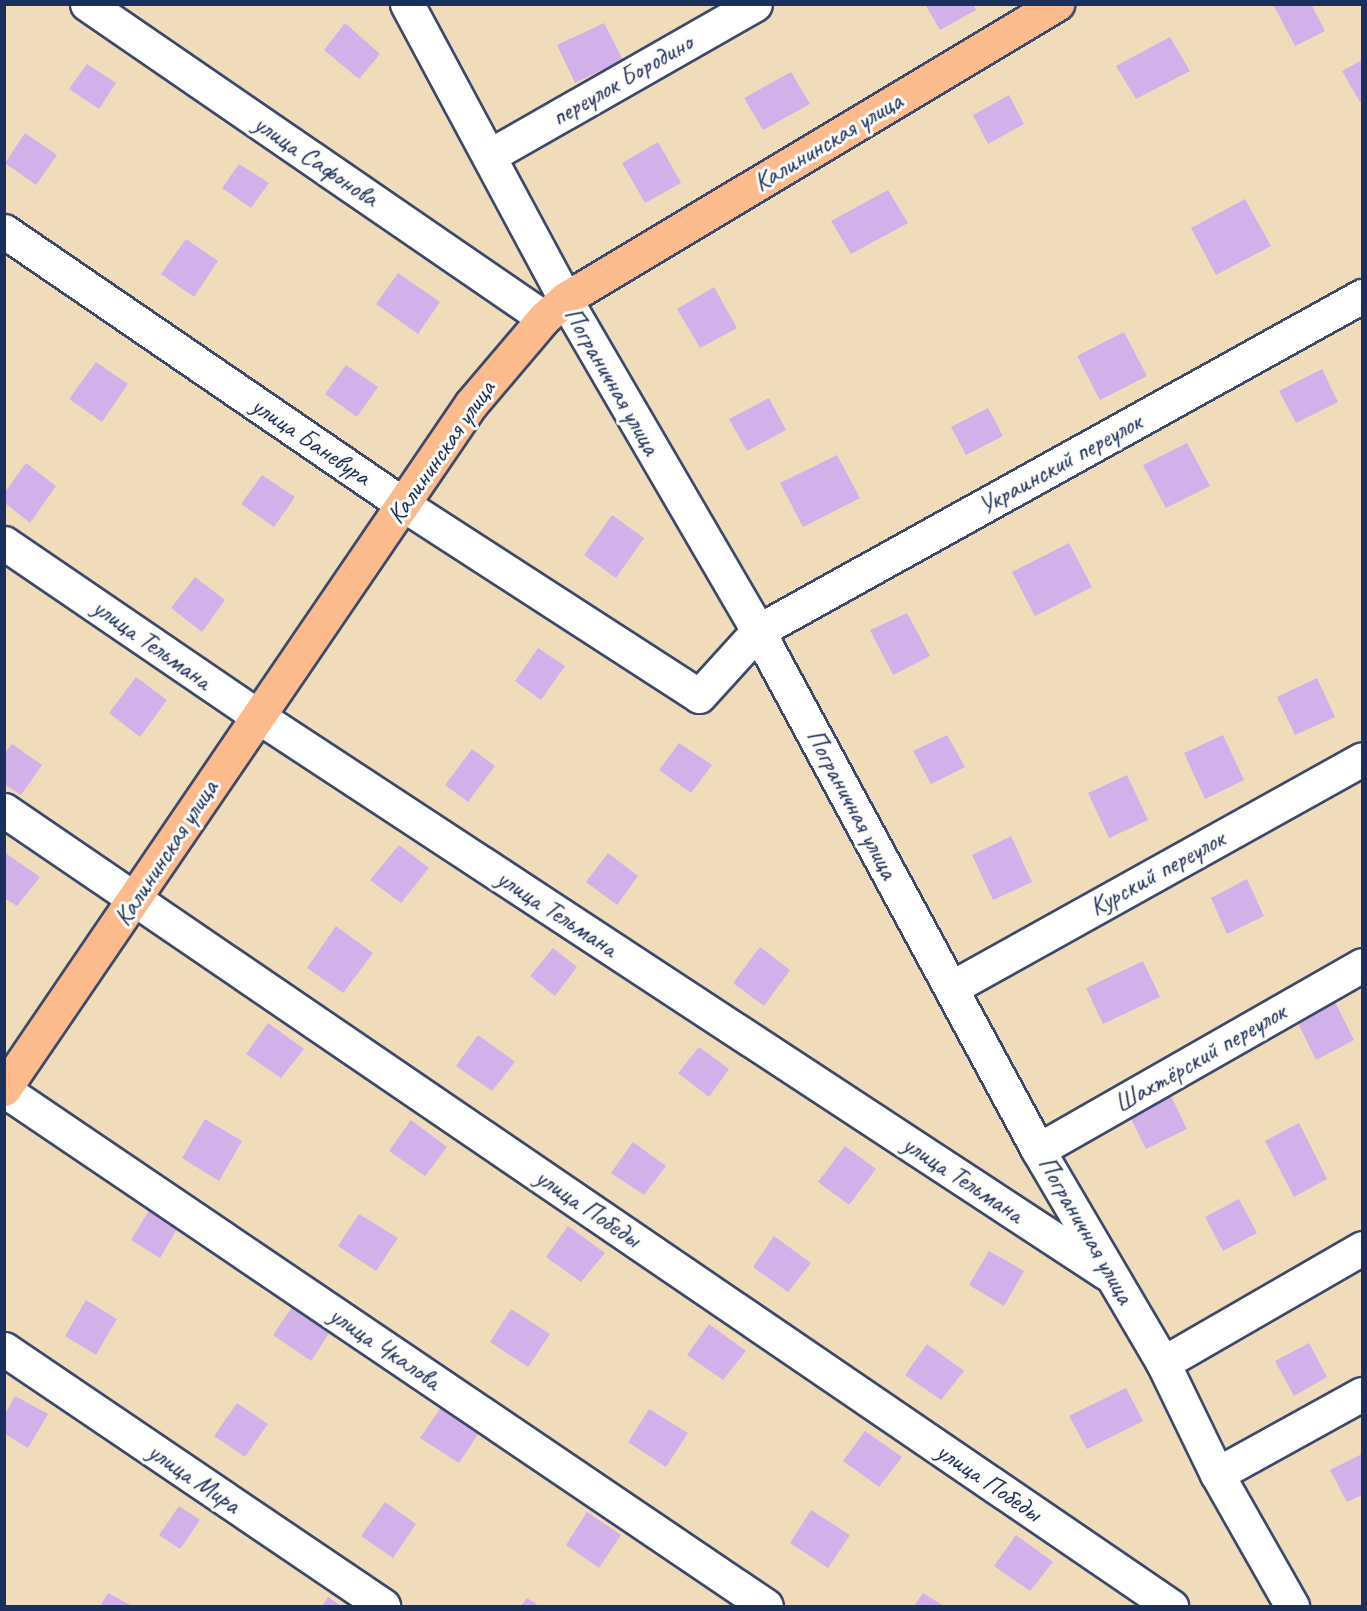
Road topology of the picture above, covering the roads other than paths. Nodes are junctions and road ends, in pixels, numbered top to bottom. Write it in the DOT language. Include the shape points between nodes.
graph roads {
  1 [pos="87,4"];
  2 [pos="407,4"];
  3 [pos="755,4"];
  4 [pos="1058,4"];
  5 [pos="489,156"];
  6 [pos="4,231"];
  7 [pos="1362,296"];
  8 [pos="554,309"];
  9 [pos="404,505"];
  10 [pos="4,543"];
  11 [pos="758,632"];
  12 [pos="256,715"];
  13 [pos="1362,759"];
  14 [pos="4,810"];
  15 [pos="136,899"];
  16 [pos="1362,965"];
  17 [pos="951,988"];
  18 [pos="4,1089"];
  19 [pos="1038,1150"];
  20 [pos="1362,1248"];
  21 [pos="1113,1277"];
  22 [pos="4,1350"];
  23 [pos="1163,1363"];
  24 [pos="1362,1394"];
  25 [pos="1217,1474"];
  26 [pos="383,1606"];
  27 [pos="766,1606"];
  28 [pos="1171,1606"];
  29 [pos="1292,1606"];
  1 -- 8 [label="street, улица Сафонова"];
  2 -- 5 [label="street, Пограничная улица"];
  3 -- 5 [label="street, переулок Бородино"];
  4 -- 8 [label="main road, Калининская улица"];
  5 -- 8 [label="street, Пограничная улица"];
  6 -- 9 [label="street, улица Баневура"];
  7 -- 11 [label="street, Украинский переулок"];
  8 -- 9 [label="main road, Калининская улица" via="471,404"];
  8 -- 11 [label="street, Пограничная улица"];
  9 -- 11 [label="street, улица Баневура" via="699,696"];
  9 -- 12 [label="main road, Калининская улица"];
  10 -- 12 [label="street, улица Тельмана"];
  11 -- 17 [label="street, Пограничная улица"];
  12 -- 15 [label="main road, Калининская улица"];
  12 -- 21 [label="street, улица Тельмана"];
  13 -- 17 [label="street, Курский переулок"];
  14 -- 15 [label="street, улица Победы"];
  15 -- 18 [label="main road, Калининская улица"];
  15 -- 28 [label="street, улица Победы"];
  16 -- 19 [label="street, Шахтёрский переулок"];
  17 -- 19 [label="street, Пограничная улица"];
  18 -- 27 [label="street, улица Чкалова"];
  19 -- 21 [label="street, Пограничная улица"];
  20 -- 23 [label="street"];
  21 -- 23 [label="street, Пограничная улица"];
  22 -- 26 [label="street, улица Мира"];
  23 -- 25 [label="street, Пограничная улица"];
  24 -- 25 [label="street"];
  25 -- 29 [label="street, Пограничная улица"];
}
